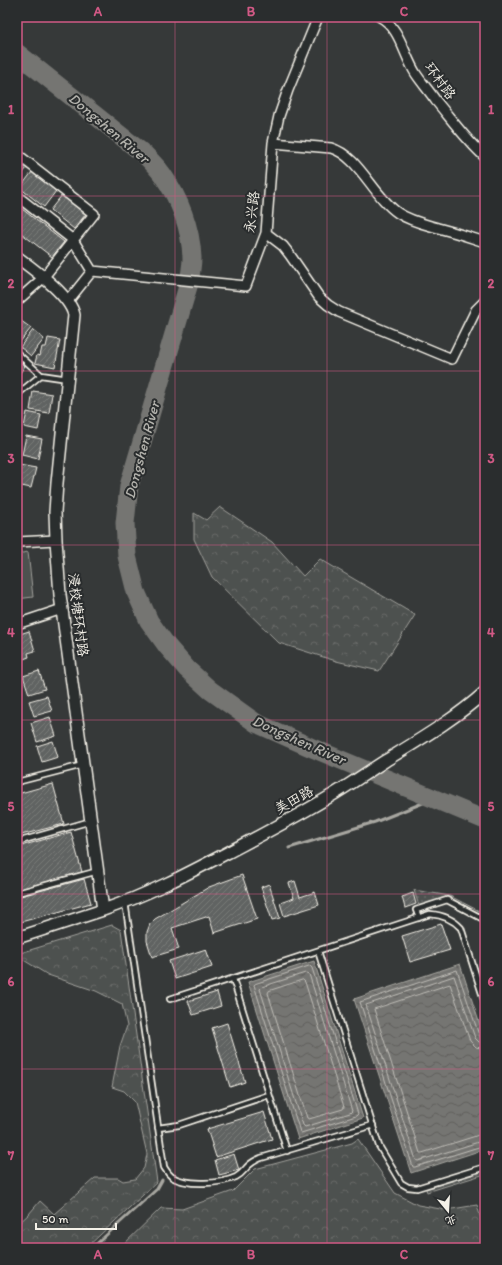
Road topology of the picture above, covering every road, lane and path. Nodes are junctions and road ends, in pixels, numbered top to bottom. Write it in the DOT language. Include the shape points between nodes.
graph roads {
  1 [pos="318,17"];
  2 [pos="380,17"];
  3 [pos="273,143"];
  4 [pos="17,154"];
  5 [pos="485,157"];
  6 [pos="17,196"];
  7 [pos="266,233"];
  8 [pos="73,240"];
  9 [pos="485,242"];
  10 [pos="17,257"];
  11 [pos="92,271"];
  12 [pos="43,278"];
  13 [pos="17,301"];
  14 [pos="68,301"];
  15 [pos="485,301"];
  16 [pos="17,353"];
  17 [pos="41,376"];
  18 [pos="68,379"];
  19 [pos="17,392"];
  20 [pos="56,540"];
  21 [pos="17,542"];
  22 [pos="62,609"];
  23 [pos="17,624"];
  24 [pos="483,697"];
  25 [pos="83,765"];
  26 [pos="17,782"];
  27 [pos="91,821"];
  28 [pos="17,842"];
  29 [pos="98,871"];
  30 [pos="17,893"];
  31 [pos="125,902"];
  32 [pos="103,910"];
  33 [pos="419,918"];
  34 [pos="485,920"];
  35 [pos="17,938"];
  36 [pos="318,951"];
  37 [pos="233,979"];
  38 [pos="170,999"];
  39 [pos="485,1003"];
  40 [pos="269,1095"];
  41 [pos="373,1125"];
  42 [pos="158,1128"];
  43 [pos="287,1151"];
  44 [pos="485,1167"];
  1 -- 3 [label="street, 永兴路" via="288,90"];
  2 -- 5 [label="street, 环村路" via="394,30 416,74 458,128"];
  3 -- 7 [label="street, 永兴路"];
  3 -- 9 [label="street" via="338,150 350,159 382,199 398,213 418,222"];
  4 -- 8 [label="street" via="94,214"];
  6 -- 8 [label="street"];
  7 -- 11 [label="street, 永兴路" via="246,286"];
  7 -- 15 [label="street" via="283,246 319,297 328,305 339,312 452,359 476,310"];
  8 -- 11 [label="street"];
  8 -- 12 [label="street"];
  10 -- 12 [label="street"];
  11 -- 14 [label="street"];
  12 -- 13 [label="street"];
  12 -- 14 [label="street"];
  14 -- 18 [label="street, 浸校塘环村路" via="74,315"];
  16 -- 17 [label="lane"];
  17 -- 18 [label="lane"];
  17 -- 19 [label="lane"];
  18 -- 20 [label="street, 浸校塘环村路" via="57,483"];
  20 -- 21 [label="street"];
  20 -- 22 [label="street, 浸校塘环村路"];
  22 -- 23 [label="street"];
  22 -- 25 [label="street, 浸校塘环村路"];
  24 -- 31 [label="street, 美田路" via="328,798 206,864"];
  25 -- 26 [label="lane"];
  25 -- 27 [label="street, 浸校塘环村路"];
  27 -- 28 [label="lane"];
  27 -- 29 [label="street, 浸校塘环村路"];
  29 -- 30 [label="lane"];
  29 -- 32 [label="street, 浸校塘环村路"];
  31 -- 32 [label="street, 美田路"];
  31 -- 42 [label="lane"];
  32 -- 35 [label="street"];
  33 -- 34 [label="lane" via="416,910 447,900"];
  33 -- 36 [label="lane"];
  33 -- 39 [label="lane" via="430,914 440,915 456,922 461,928"];
  36 -- 37 [label="lane"];
  36 -- 41 [label="lane"];
  37 -- 38 [label="lane"];
  37 -- 40 [label="lane"];
  40 -- 42 [label="lane" via="179,1125"];
  40 -- 43 [label="lane"];
  41 -- 43 [label="lane"];
  41 -- 44 [label="lane" via="379,1146 401,1183 408,1187 417,1188"];
  42 -- 43 [label="lane" via="164,1167 171,1176 184,1181 224,1181 239,1175 254,1161"];
}
